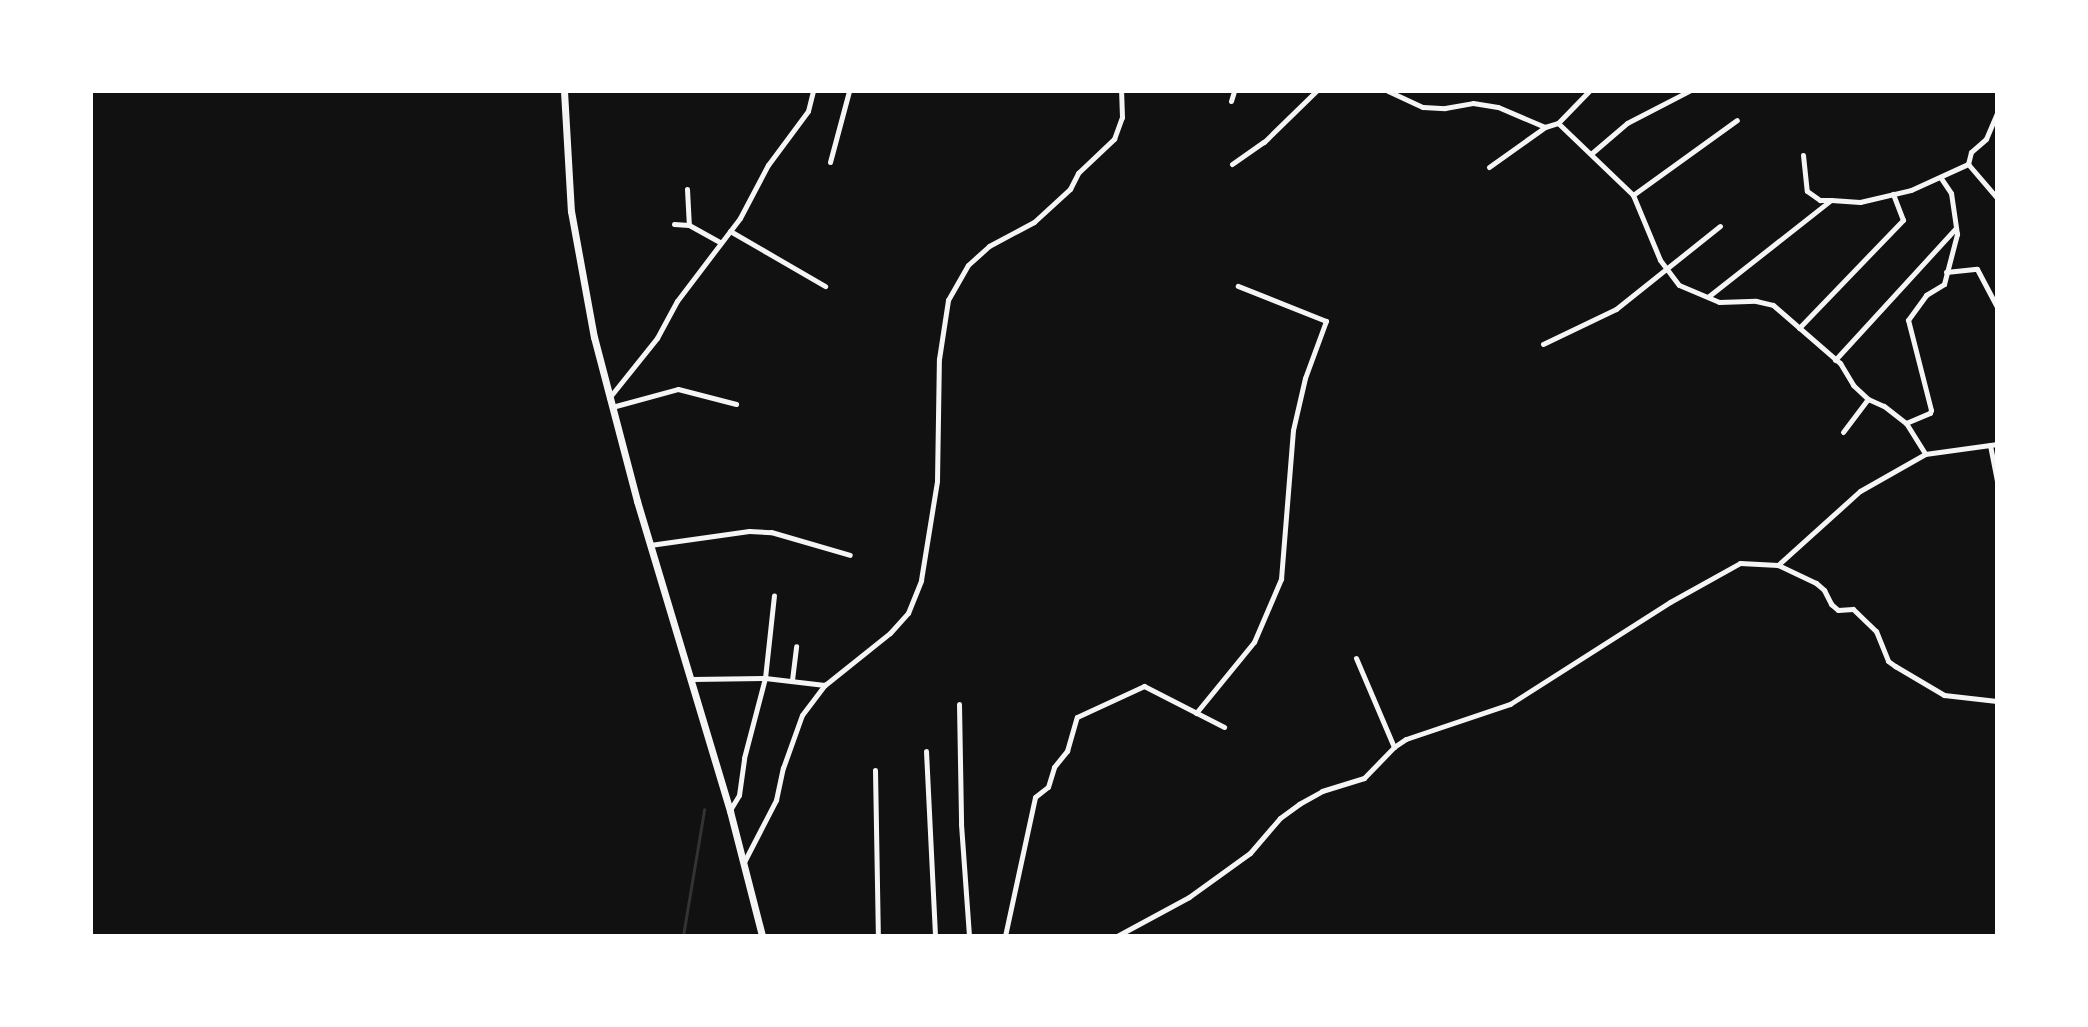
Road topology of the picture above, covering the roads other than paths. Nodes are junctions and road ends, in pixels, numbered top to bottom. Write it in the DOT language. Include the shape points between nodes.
graph roads {
  1 [pos="564,91"];
  2 [pos="813,91"];
  3 [pos="849,91"];
  4 [pos="1121,91"];
  5 [pos="1234,91"];
  6 [pos="1316,91"];
  7 [pos="1388,91"];
  8 [pos="1590,91"];
  9 [pos="1689,91"];
  10 [pos="1231,101"];
  11 [pos="1997,113"];
  12 [pos="1737,120"];
  13 [pos="1558,123"];
  14 [pos="1545,127"];
  15 [pos="1592,153"];
  16 [pos="1802,155"];
  17 [pos="830,163"];
  18 [pos="1232,164"];
  19 [pos="1968,164"];
  20 [pos="1489,167"];
  21 [pos="1941,178"];
  22 [pos="687,189"];
  23 [pos="1893,194"];
  24 [pos="1633,195"];
  25 [pos="1997,198"];
  26 [pos="1831,200"];
  27 [pos="674,224"];
  28 [pos="689,225"];
  29 [pos="1720,226"];
  30 [pos="1956,229"];
  31 [pos="730,231"];
  32 [pos="720,242"];
  33 [pos="1665,267"];
  34 [pos="1947,272"];
  35 [pos="825,285"];
  36 [pos="1238,286"];
  37 [pos="1709,296"];
  38 [pos="1997,307"];
  39 [pos="1799,328"];
  40 [pos="1543,344"];
  41 [pos="1835,359"];
  42 [pos="610,398"];
  43 [pos="1868,399"];
  44 [pos="736,404"];
  45 [pos="612,407"];
  46 [pos="1906,423"];
  47 [pos="1843,432"];
  48 [pos="1994,444"];
  49 [pos="1925,454"];
  50 [pos="1997,480"];
  51 [pos="650,545"];
  52 [pos="850,555"];
  53 [pos="1778,565"];
  54 [pos="774,595"];
  55 [pos="796,646"];
  56 [pos="1356,658"];
  57 [pos="765,678"];
  58 [pos="692,679"];
  59 [pos="792,680"];
  60 [pos="825,685"];
  61 [pos="1997,701"];
  62 [pos="959,704"];
  63 [pos="1196,713"];
  64 [pos="1224,727"];
  65 [pos="1394,747"];
  66 [pos="926,751"];
  67 [pos="875,770"];
  68 [pos="730,811"];
  69 [pos="744,862"];
  70 [pos="969,935"];
  71 [pos="762,936"];
  72 [pos="878,936"];
  73 [pos="930,936"];
  74 [pos="935,936"];
  75 [pos="978,936"];
  76 [pos="1005,936"];
  77 [pos="1121,936"];
  1 -- 42 [label="main road" via="571,211 583,288"];
  2 -- 31 [label="street" via="808,111 768,165"];
  3 -- 17 [label="street"];
  4 -- 60 [label="street" via="1122,117 1114,139 1034,222 989,246 968,265 948,300 939,359 937,481 921,580 908,613 890,633"];
  5 -- 10 [label="street"];
  6 -- 18 [label="street" via="1264,142"];
  7 -- 14 [label="street" via="1423,107 1474,103 1497,107"];
  8 -- 13 [label="street"];
  9 -- 15 [label="street" via="1627,123"];
  11 -- 19 [label="street"];
  12 -- 24 [label="street"];
  13 -- 14 [label="street"];
  13 -- 15 [label="street"];
  14 -- 20 [label="street"];
  15 -- 24 [label="street"];
  16 -- 26 [label="street" via="1807,191 1820,200"];
  19 -- 21 [label="street"];
  19 -- 25 [label="street"];
  21 -- 23 [label="street"];
  21 -- 30 [label="street" via="1951,193"];
  22 -- 28 [label="street"];
  23 -- 26 [label="street" via="1860,202"];
  23 -- 39 [label="street" via="1903,220"];
  24 -- 33 [label="street"];
  26 -- 37 [label="street"];
  27 -- 28 [label="street"];
  28 -- 32 [label="street"];
  29 -- 33 [label="street"];
  30 -- 34 [label="street"];
  30 -- 41 [label="street"];
  31 -- 32 [label="street"];
  31 -- 35 [label="street"];
  32 -- 42 [label="street" via="677,301 657,338"];
  33 -- 37 [label="street" via="1679,285"];
  33 -- 40 [label="street" via="1616,309"];
  34 -- 38 [label="street" via="1977,269"];
  34 -- 46 [label="street" via="1944,284 1926,295 1908,320 1931,410"];
  36 -- 63 [label="street" via="1326,321 1305,378 1293,430 1281,579 1254,642"];
  37 -- 39 [label="street" via="1719,302 1773,305"];
  39 -- 41 [label="street"];
  41 -- 43 [label="street"];
  42 -- 45 [label="main road"];
  43 -- 46 [label="street"];
  43 -- 47 [label="street"];
  44 -- 45 [label="street" via="678,389"];
  45 -- 51 [label="main road"];
  46 -- 49 [label="street"];
  48 -- 49 [label="street"];
  48 -- 50 [label="street"];
  49 -- 53 [label="street" via="1860,491"];
  51 -- 52 [label="street" via="771,532"];
  51 -- 58 [label="main road"];
  53 -- 61 [label="street" via="1816,583 1838,610 1853,609 1876,631 1888,661 1895,666 1944,695"];
  53 -- 65 [label="street" via="1740,563 1510,704"];
  54 -- 57 [label="street"];
  55 -- 59 [label="street"];
  56 -- 65 [label="street"];
  57 -- 58 [label="street"];
  57 -- 59 [label="street"];
  57 -- 68 [label="street" via="739,795"];
  58 -- 68 [label="main road"];
  59 -- 60 [label="street"];
  60 -- 69 [label="street" via="802,715 776,800"];
  62 -- 70 [label="street"];
  63 -- 64 [label="street"];
  63 -- 76 [label="street" via="1144,687 1077,717 1067,751 1054,767 1048,787 1035,797"];
  65 -- 77 [label="street" via="1364,778 1322,791 1299,804 1280,818 1250,853 1189,897"];
  66 -- 74 [label="street"];
  67 -- 72 [label="street"];
  68 -- 69 [label="main road"];
  69 -- 71 [label="main road"];
  70 -- 74 [label="street"];
  70 -- 75 [label="street"];
  73 -- 74 [label="street"];
}
